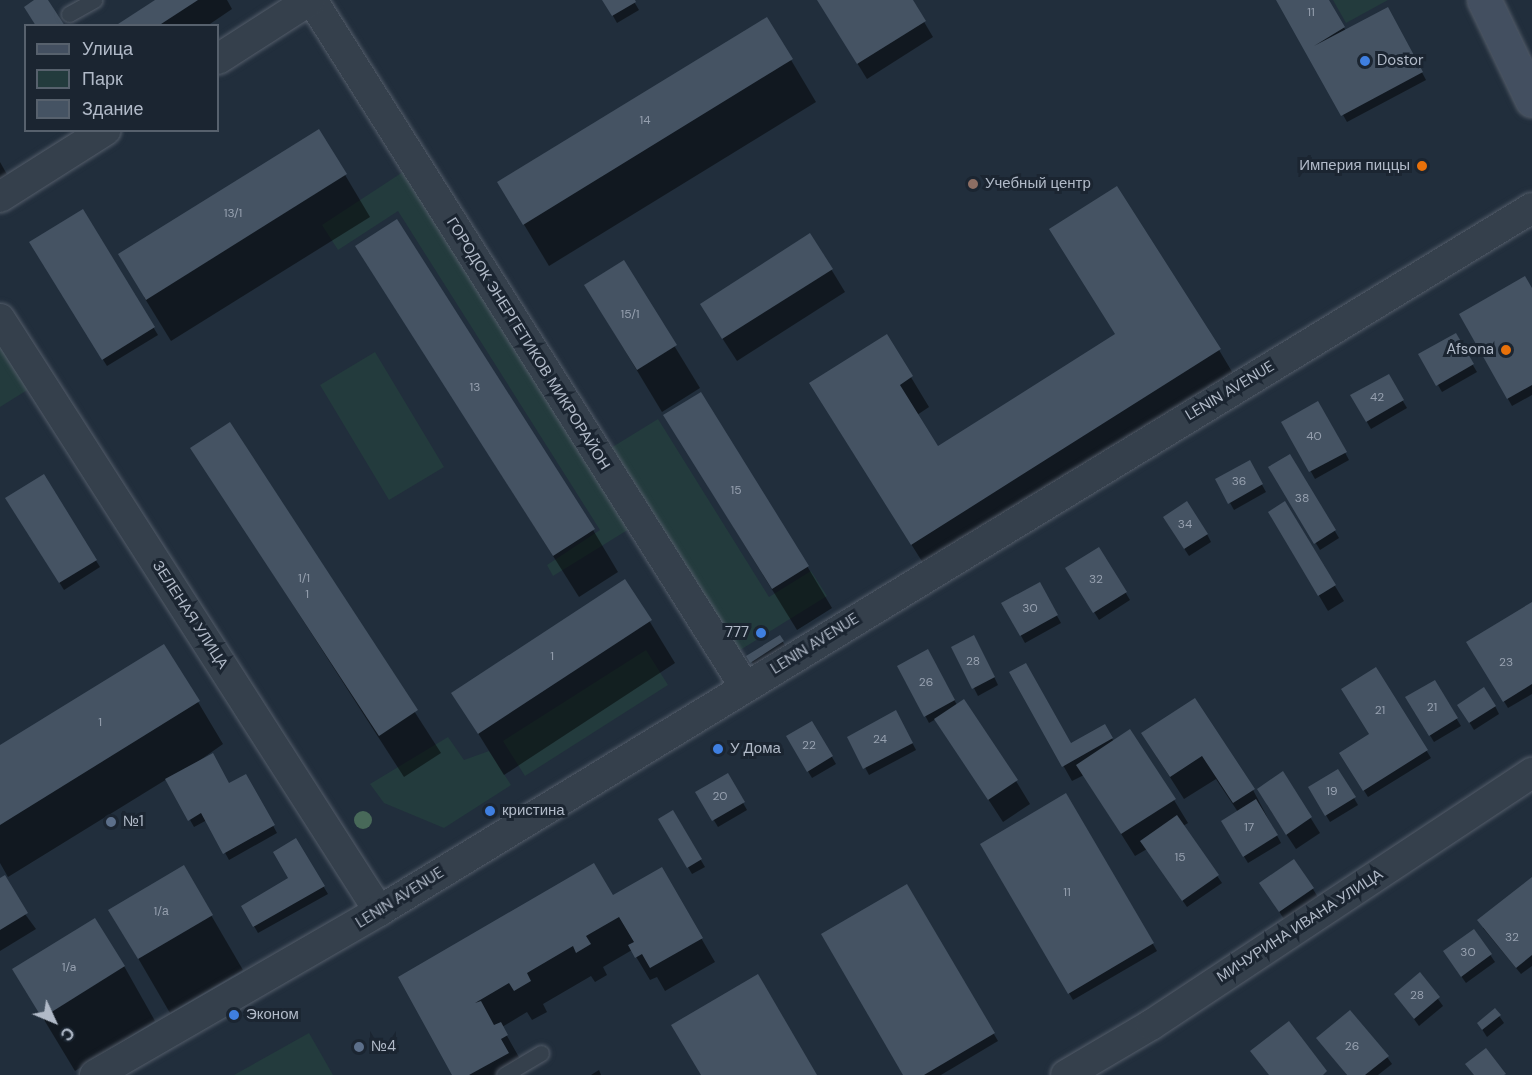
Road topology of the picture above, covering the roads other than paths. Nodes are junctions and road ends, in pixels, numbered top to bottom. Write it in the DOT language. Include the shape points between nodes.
graph roads {
  1 [pos="94,0"];
  2 [pos="311,0"];
  3 [pos="1484,0"];
  4 [pos="69,14"];
  5 [pos="219,58"];
  6 [pos="1532,100"];
  7 [pos="103,132"];
  8 [pos="0,197"];
  9 [pos="1532,208"];
  10 [pos="0,319"];
  11 [pos="745,687"];
  12 [pos="1532,773"];
  13 [pos="379,911"];
  14 [pos="541,1053"];
  15 [pos="94,1075"];
  16 [pos="504,1075"];
  17 [pos="1066,1075"];
  1 -- 4 [label="lane"];
  2 -- 5 [label="street"];
  2 -- 11 [label="street, ГОРОДОК ЭНЕРГЕТИКОВ МИКРОРАЙОН"];
  3 -- 6 [label="main road"];
  7 -- 8 [label="street"];
  9 -- 11 [label="street, LENIN AVENUE"];
  10 -- 13 [label="street, ЗЕЛЕНАЯ УЛИЦА"];
  11 -- 13 [label="street, LENIN AVENUE"];
  12 -- 17 [label="street, МИЧУРИНА ИВАНА УЛИЦА" via="1151,1025"];
  13 -- 15 [label="street, LENIN AVENUE"];
  14 -- 16 [label="lane"];
}
